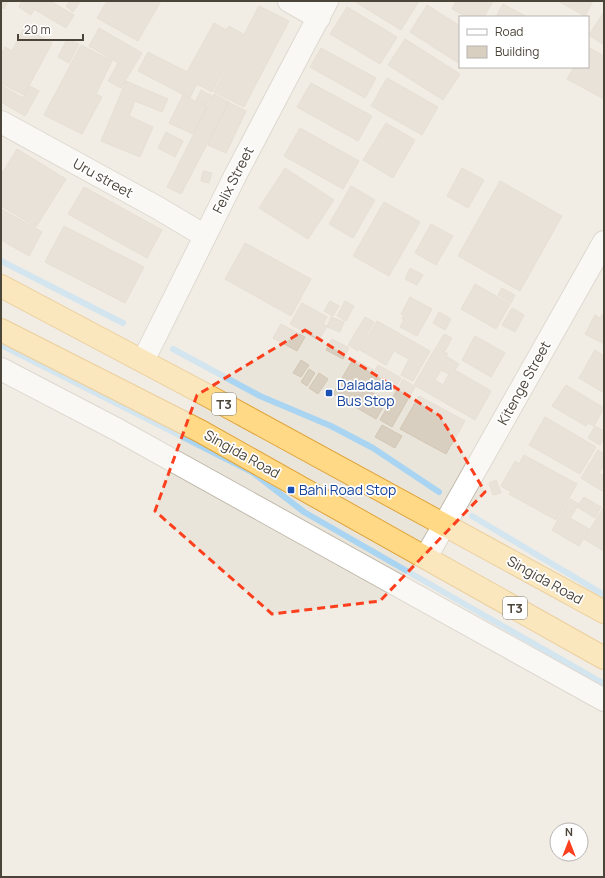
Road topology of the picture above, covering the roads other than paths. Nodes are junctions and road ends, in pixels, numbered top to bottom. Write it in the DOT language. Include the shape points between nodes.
graph roads {
  1 [pos="289,1"];
  2 [pos="323,10"];
  3 [pos="1,122"];
  4 [pos="205,236"];
  5 [pos="604,242"];
  6 [pos="1,286"];
  7 [pos="1,330"];
  8 [pos="143,361"];
  9 [pos="1,369"];
  10 [pos="445,524"];
  11 [pos="426,558"];
  12 [pos="604,612"];
  13 [pos="604,658"];
  14 [pos="604,700"];
  1 -- 2 [label="street"];
  2 -- 4 [label="street, Felix Street"];
  3 -- 4 [label="street, Uru street"];
  4 -- 8 [label="street, Felix Street"];
  5 -- 10 [label="street, Kitenge Street"];
  6 -- 8 [label="highway, Singida Road / T3"];
  7 -- 11 [label="highway, Singida Road / T3" via="200,431"];
  8 -- 10 [label="highway, Singida Road / T3"];
  9 -- 14 [label="street" via="125,433"];
  10 -- 11 [label="street, Kitenge Street"];
  10 -- 12 [label="highway, Singida Road / T3"];
  11 -- 13 [label="highway, Singida Road / T3"];
}
